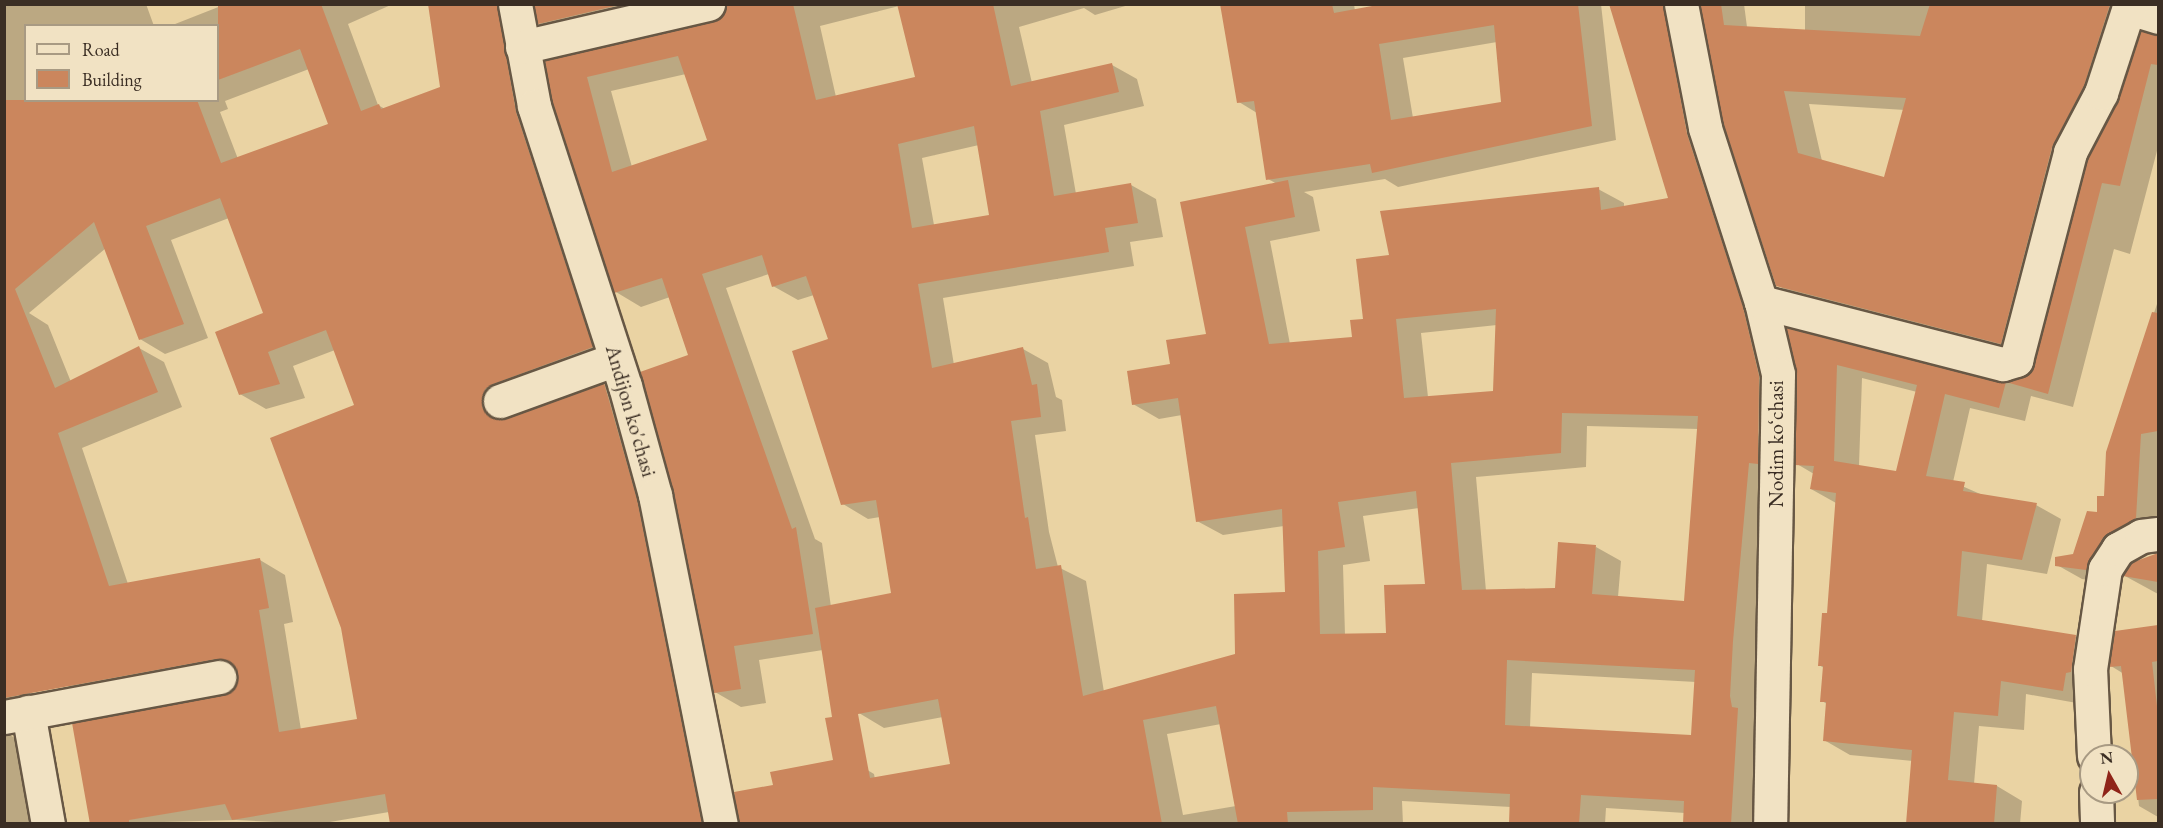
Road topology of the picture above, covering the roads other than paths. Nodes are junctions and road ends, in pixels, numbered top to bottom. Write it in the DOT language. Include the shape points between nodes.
graph roads {
  1 [pos="515,4"];
  2 [pos="708,4"];
  3 [pos="1681,4"];
  4 [pos="2139,10"];
  5 [pos="522,47"];
  6 [pos="1761,302"];
  7 [pos="616,359"];
  8 [pos="500,401"];
  9 [pos="2158,534"];
  10 [pos="219,677"];
  11 [pos="16,715"];
  12 [pos="2093,744"];
  13 [pos="2096,804"];
  14 [pos="48,824"];
  15 [pos="721,824"];
  16 [pos="1770,824"];
  17 [pos="2097,824"];
  1 -- 5 [label="street, Andijon ko'chasi"];
  2 -- 5 [label="street"];
  3 -- 6 [label="street, Nodim koʻchasi" via="1705,128"];
  4 -- 6 [label="street" via="2070,152 2016,360 2003,364"];
  5 -- 7 [label="street, Andijon ko'chasi" via="534,106"];
  6 -- 16 [label="street, Nodim koʻchasi" via="1778,374"];
  7 -- 8 [label="street"];
  7 -- 15 [label="street, Andijon ko'chasi" via="655,495"];
  9 -- 12 [label="street" via="2141,536 2118,549 2105,569 2090,669"];
  10 -- 11 [label="street"];
  11 -- 14 [label="street"];
  13 -- 17 [label="street"];
}
